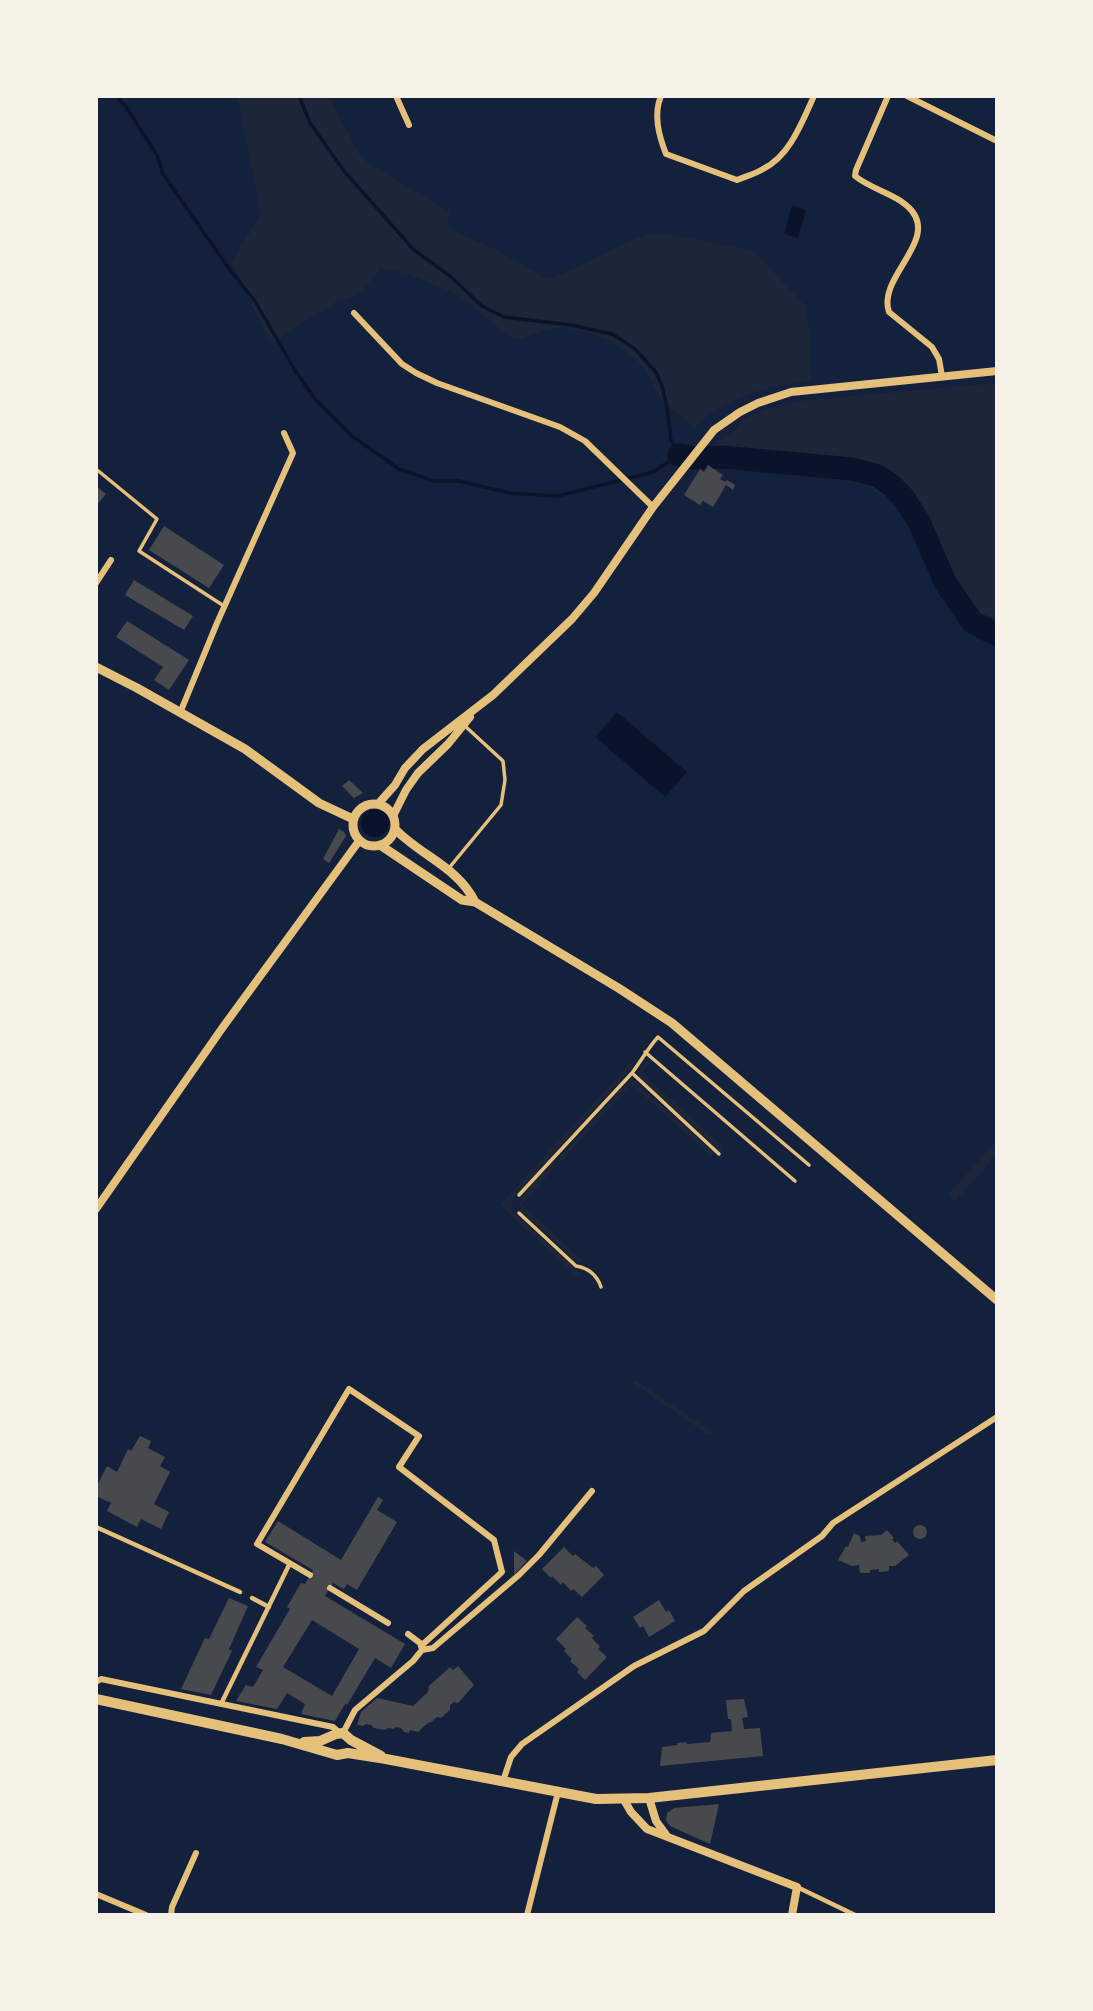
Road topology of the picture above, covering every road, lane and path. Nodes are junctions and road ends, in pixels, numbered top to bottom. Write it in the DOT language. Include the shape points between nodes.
graph roads {
  1 [pos="396,96"];
  2 [pos="661,96"];
  3 [pos="814,96"];
  4 [pos="888,96"];
  5 [pos="907,96"];
  6 [pos="409,125"];
  7 [pos="997,141"];
  8 [pos="354,313"];
  9 [pos="997,371"];
  10 [pos="942,376"];
  11 [pos="284,433"];
  12 [pos="96,469"];
  13 [pos="653,507"];
  14 [pos="111,560"];
  15 [pos="96,583"];
  16 [pos="224,606"];
  17 [pos="96,667"];
  18 [pos="476,709"];
  19 [pos="180,713"];
  20 [pos="464,724"];
  21 [pos="379,804"];
  22 [pos="393,816"];
  23 [pos="353,819"];
  24 [pos="395,829"];
  25 [pos="359,841"];
  26 [pos="380,845"];
  27 [pos="449,868"];
  28 [pos="475,902"];
  29 [pos="645,1052"];
  30 [pos="632,1073"];
  31 [pos="719,1154"];
  32 [pos="809,1166"];
  33 [pos="795,1181"];
  34 [pos="519,1195"];
  35 [pos="96,1209"];
  36 [pos="519,1213"];
  37 [pos="601,1287"];
  38 [pos="997,1300"];
  39 [pos="997,1417"];
  40 [pos="592,1491"];
  41 [pos="96,1527"];
  42 [pos="290,1563"];
  43 [pos="310,1575"];
  44 [pos="330,1588"];
  45 [pos="240,1592"];
  46 [pos="252,1598"];
  47 [pos="269,1606"];
  48 [pos="388,1623"];
  49 [pos="408,1634"];
  50 [pos="421,1648"];
  51 [pos="96,1682"];
  52 [pos="96,1699"];
  53 [pos="221,1704"];
  54 [pos="342,1736"];
  55 [pos="282,1739"];
  56 [pos="334,1753"];
  57 [pos="348,1753"];
  58 [pos="386,1759"];
  59 [pos="997,1760"];
  60 [pos="503,1781"];
  61 [pos="558,1792"];
  62 [pos="649,1798"];
  63 [pos="624,1800"];
  64 [pos="667,1836"];
  65 [pos="196,1853"];
  66 [pos="797,1887"];
  67 [pos="96,1894"];
  68 [pos="146,1915"];
  69 [pos="171,1915"];
  70 [pos="527,1915"];
  71 [pos="792,1915"];
  72 [pos="855,1915"];
  1 -- 6 [label="street"];
  2 -- 3 [label="street" via="657,117 666,154 737,180 766,168 788,148"];
  4 -- 10 [label="street" via="855,176 911,209 916,218 917,236 886,304 889,312 932,347"];
  5 -- 7 [label="street"];
  8 -- 13 [label="street" via="401,364 416,373 560,427 585,441"];
  9 -- 10 [label="street"];
  10 -- 13 [label="street" via="791,392 758,403 715,429"];
  11 -- 16 [label="street" via="293,453"];
  12 -- 16 [label="lane" via="157,519 139,551"];
  13 -- 18 [label="street" via="572,619"];
  14 -- 15 [label="street"];
  16 -- 19 [label="street"];
  17 -- 19 [label="main road"];
  18 -- 20 [label="street"];
  18 -- 21 [label="street" via="424,749"];
  19 -- 23 [label="main road" via="245,749 319,803"];
  20 -- 22 [label="street" via="418,773"];
  20 -- 27 [label="lane" via="503,761 506,780 500,805"];
  21 -- 22 [label="main road"];
  21 -- 23 [label="main road" via="366,805"];
  22 -- 24 [label="main road"];
  23 -- 25 [label="main road"];
  24 -- 26 [label="main road"];
  24 -- 27 [label="main road"];
  25 -- 26 [label="main road"];
  25 -- 35 [label="street"];
  26 -- 28 [label="main road" via="462,900"];
  27 -- 28 [label="main road"];
  28 -- 38 [label="main road" via="672,1023"];
  29 -- 30 [label="lane"];
  29 -- 32 [label="lane" via="658,1037"];
  29 -- 33 [label="lane"];
  30 -- 31 [label="lane"];
  30 -- 34 [label="lane"];
  36 -- 37 [label="lane" via="576,1266 598,1279"];
  39 -- 60 [label="street" via="834,1523 744,1591 704,1632 634,1665 515,1750"];
  40 -- 50 [label="street" via="519,1576 433,1648"];
  41 -- 45 [label="street"];
  42 -- 43 [label="street"];
  42 -- 47 [label="street"];
  42 -- 50 [label="street" via="257,1544 349,1388 419,1436 399,1467 494,1541 502,1572"];
  44 -- 48 [label="street"];
  46 -- 47 [label="street"];
  47 -- 53 [label="street"];
  49 -- 50 [label="street"];
  50 -- 54 [label="street" via="413,1661 355,1710"];
  51 -- 53 [label="street" via="100,1679"];
  52 -- 55 [label="main road"];
  53 -- 54 [label="street" via="332,1727"];
  54 -- 55 [label="main road" via="303,1742"];
  54 -- 56 [label="main road" via="330,1747"];
  54 -- 57 [label="main road" via="352,1747"];
  54 -- 58 [label="main road"];
  55 -- 56 [label="main road"];
  56 -- 57 [label="main road"];
  57 -- 58 [label="main road"];
  58 -- 60 [label="main road"];
  59 -- 62 [label="main road"];
  60 -- 61 [label="main road"];
  61 -- 63 [label="main road"];
  61 -- 70 [label="street"];
  62 -- 63 [label="main road"];
  62 -- 64 [label="street" via="656,1821"];
  63 -- 64 [label="street" via="647,1829"];
  64 -- 66 [label="street"];
  65 -- 69 [label="street"];
  66 -- 71 [label="street"];
  66 -- 72 [label="street"];
  67 -- 68 [label="street"];
}
